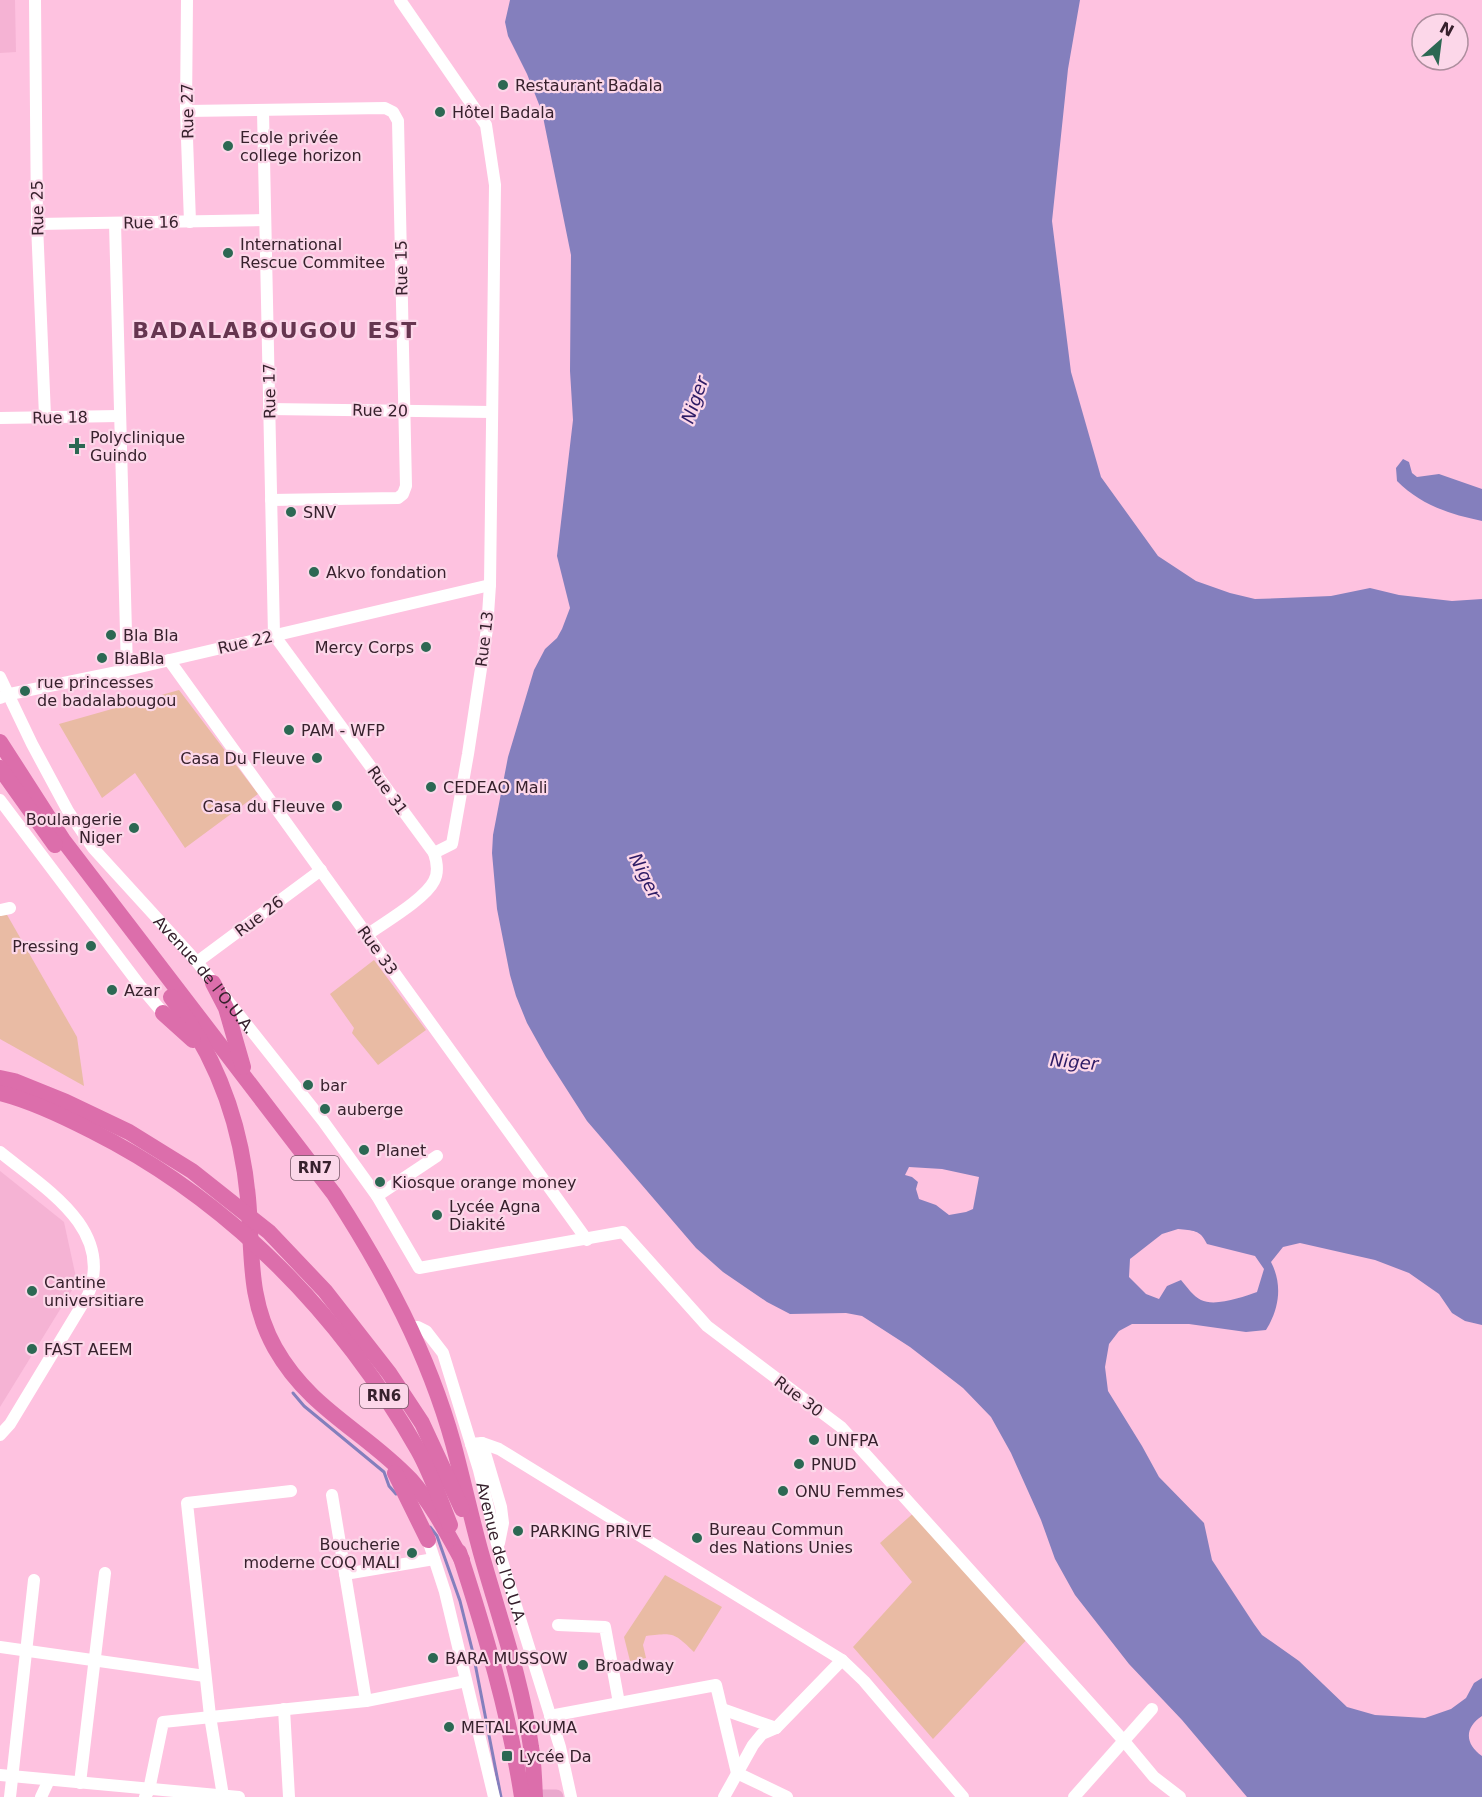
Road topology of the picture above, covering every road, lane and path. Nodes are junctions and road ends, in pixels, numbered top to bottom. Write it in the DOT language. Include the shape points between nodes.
graph roads {
  1 [pos="35,0"];
  2 [pos="187,0"];
  3 [pos="400,0"];
  4 [pos="186,111"];
  5 [pos="263,111"];
  6 [pos="265,220"];
  7 [pos="115,222"];
  8 [pos="190,222"];
  9 [pos="36,224"];
  10 [pos="269,409"];
  11 [pos="405,410"];
  12 [pos="492,412"];
  13 [pos="45,416"];
  14 [pos="119,416"];
  15 [pos="0,418"];
  16 [pos="271,500"];
  17 [pos="490,585"];
  18 [pos="274,634"];
  19 [pos="169,660"];
  20 [pos="127,670"];
  21 [pos="0,677"];
  22 [pos="5,696"];
  23 [pos="0,742"];
  24 [pos="0,768"];
  25 [pos="0,800"];
  26 [pos="434,853"];
  27 [pos="321,870"];
  28 [pos="367,935"];
  29 [pos="197,962"];
  30 [pos="213,984"];
  31 [pos="163,1013"];
  32 [pos="208,1053"];
  33 [pos="246,1077"];
  34 [pos="0,1078"];
  35 [pos="0,1093"];
  36 [pos="0,1152"];
  37 [pos="437,1156"];
  38 [pos="377,1196"];
  39 [pos="587,1239"];
  40 [pos="419,1268"];
  41 [pos="410,1327"];
  42 [pos="10,1424"];
  43 [pos="0,1435"];
  44 [pos="0,1441"];
  45 [pos="476,1444"];
  46 [pos="386,1457"];
  47 [pos="291,1491"];
  48 [pos="332,1495"];
  49 [pos="428,1540"];
  50 [pos="478,1544"];
  51 [pos="435,1559"];
  52 [pos="462,1560"];
  53 [pos="105,1573"];
  54 [pos="345,1574"];
  55 [pos="34,1581"];
  56 [pos="558,1625"];
  57 [pos="0,1647"];
  58 [pos="26,1651"];
  59 [pos="95,1660"];
  60 [pos="842,1660"];
  61 [pos="205,1676"];
  62 [pos="466,1681"];
  63 [pos="366,1701"];
  64 [pos="619,1703"];
  65 [pos="284,1709"];
  66 [pos="722,1709"];
  67 [pos="1152,1709"];
  68 [pos="210,1716"];
  69 [pos="550,1716"];
  70 [pos="776,1728"];
  71 [pos="1124,1741"];
  72 [pos="737,1773"];
  73 [pos="6,1775"];
  74 [pos="49,1780"];
  75 [pos="80,1783"];
  76 [pos="147,1793"];
  77 [pos="207,1796"];
  78 [pos="223,1796"];
  79 [pos="10,1797"];
  80 [pos="41,1797"];
  81 [pos="239,1797"];
  82 [pos="289,1797"];
  83 [pos="494,1797"];
  84 [pos="522,1797"];
  85 [pos="534,1797"];
  86 [pos="556,1797"];
  87 [pos="571,1797"];
  88 [pos="724,1797"];
  89 [pos="787,1797"];
  90 [pos="963,1797"];
  91 [pos="1074,1797"];
  92 [pos="1180,1797"];
  1 -- 9 [label="street, Rue 25"];
  2 -- 4 [label="street, Rue 27"];
  3 -- 12 [label="street, Rue 13" via="486,125 495,185"];
  4 -- 5 [label="street"];
  4 -- 8 [label="street, Rue 27"];
  5 -- 6 [label="street, Rue 17"];
  5 -- 11 [label="street, Rue 15" via="385,108 398,121"];
  6 -- 8 [label="street, Rue 16"];
  6 -- 10 [label="street, Rue 17"];
  7 -- 8 [label="street, Rue 16"];
  7 -- 9 [label="street, Rue 16"];
  7 -- 14 [label="street"];
  9 -- 13 [label="street, Rue 25"];
  10 -- 11 [label="street, Rue 20"];
  10 -- 16 [label="street, Rue 17"];
  11 -- 12 [label="street, Rue 20"];
  11 -- 16 [label="street, Rue 15" via="406,486 398,498"];
  12 -- 17 [label="street, Rue 13"];
  13 -- 14 [label="street, Rue 18"];
  13 -- 15 [label="street, Rue 18"];
  14 -- 20 [label="street"];
  16 -- 18 [label="street, Rue 17"];
  17 -- 18 [label="street, Rue 22"];
  17 -- 26 [label="street, Rue 13" via="487,629 452,843"];
  18 -- 19 [label="street, Rue 22"];
  18 -- 26 [label="street, Rue 31"];
  19 -- 20 [label="street, Rue 22"];
  19 -- 27 [label="street, Rue 33"];
  20 -- 22 [label="street, Rue 22"];
  21 -- 22 [label="street, Avenue de l'O.U.A."];
  22 -- 29 [label="street, Avenue de l'O.U.A." via="68,811 93,848"];
  23 -- 33 [label="highway, RN7" via="63,840"];
  24 -- 32 [label="highway" via="32,816 176,1002"];
  25 -- 31 [label="street"];
  26 -- 28 [label="street" via="437,873 424,894"];
  27 -- 28 [label="street, Rue 33"];
  27 -- 29 [label="street, Rue 26"];
  28 -- 39 [label="street, Rue 33"];
  29 -- 30 [label="street, Avenue de l'O.U.A."];
  30 -- 33 [label="highway" via="226,1008"];
  30 -- 38 [label="street, Avenue de l'O.U.A." via="323,1121"];
  31 -- 32 [label="highway"];
  32 -- 46 [label="highway" via="231,1106 237,1132 248,1197 253,1287 271,1338 306,1390"];
  33 -- 41 [label="highway, RN7" via="334,1194 366,1243"];
  34 -- 50 [label="highway, RN6" via="66,1102 129,1132 222,1192 269,1232 325,1291 389,1373 422,1423"];
  35 -- 52 [label="highway, RN6" via="63,1116 122,1146 186,1186 268,1256 362,1360 419,1452"];
  36 -- 42 [label="street" via="76,1217 87,1233 95,1266 88,1295"];
  37 -- 38 [label="street"];
  38 -- 40 [label="street, Avenue de l'O.U.A."];
  39 -- 40 [label="street, Rue 30"];
  39 -- 71 [label="street, Rue 30" via="624,1232 707,1326 841,1427"];
  41 -- 45 [label="street, Avenue de l'O.U.A." via="426,1331 442,1353"];
  41 -- 50 [label="highway, RN7" via="453,1442"];
  42 -- 43 [label="street"];
  42 -- 44 [label="street"];
  45 -- 60 [label="street" via="499,1449"];
  45 -- 69 [label="street, Avenue de l'O.U.A." via="498,1548"];
  46 -- 49 [label="highway"];
  46 -- 52 [label="highway" via="423,1495"];
  47 -- 61 [label="street" via="187,1503"];
  48 -- 54 [label="street"];
  49 -- 51 [label="street"];
  50 -- 85 [label="highway, Avenue de l'O.U.A. / RN6" via="525,1712 532,1749"];
  51 -- 54 [label="street"];
  51 -- 62 [label="street"];
  52 -- 84 [label="highway, RN6" via="514,1748"];
  53 -- 59 [label="street"];
  54 -- 63 [label="street"];
  55 -- 58 [label="street"];
  56 -- 64 [label="street" via="605,1627"];
  57 -- 58 [label="street"];
  58 -- 59 [label="street"];
  58 -- 73 [label="street"];
  59 -- 61 [label="street"];
  59 -- 75 [label="street"];
  60 -- 70 [label="street"];
  60 -- 90 [label="street"];
  61 -- 68 [label="street"];
  62 -- 63 [label="street"];
  62 -- 83 [label="street"];
  63 -- 65 [label="street"];
  64 -- 66 [label="street" via="716,1685"];
  64 -- 69 [label="street"];
  65 -- 68 [label="street"];
  65 -- 82 [label="street"];
  66 -- 70 [label="street"];
  66 -- 72 [label="street"];
  67 -- 71 [label="street"];
  68 -- 76 [label="street" via="162,1722"];
  68 -- 78 [label="street"];
  69 -- 87 [label="street, Avenue de l'O.U.A."];
  70 -- 72 [label="street" via="762,1734"];
  71 -- 91 [label="street"];
  71 -- 92 [label="street, Rue 30" via="1154,1777"];
  72 -- 88 [label="street"];
  72 -- 89 [label="street"];
  73 -- 74 [label="street"];
  73 -- 79 [label="street"];
  74 -- 75 [label="street"];
  74 -- 80 [label="street"];
  75 -- 76 [label="street"];
  76 -- 77 [label="street"];
  77 -- 78 [label="street"];
  78 -- 81 [label="street"];
  85 -- 86 [label="main road"];
}
